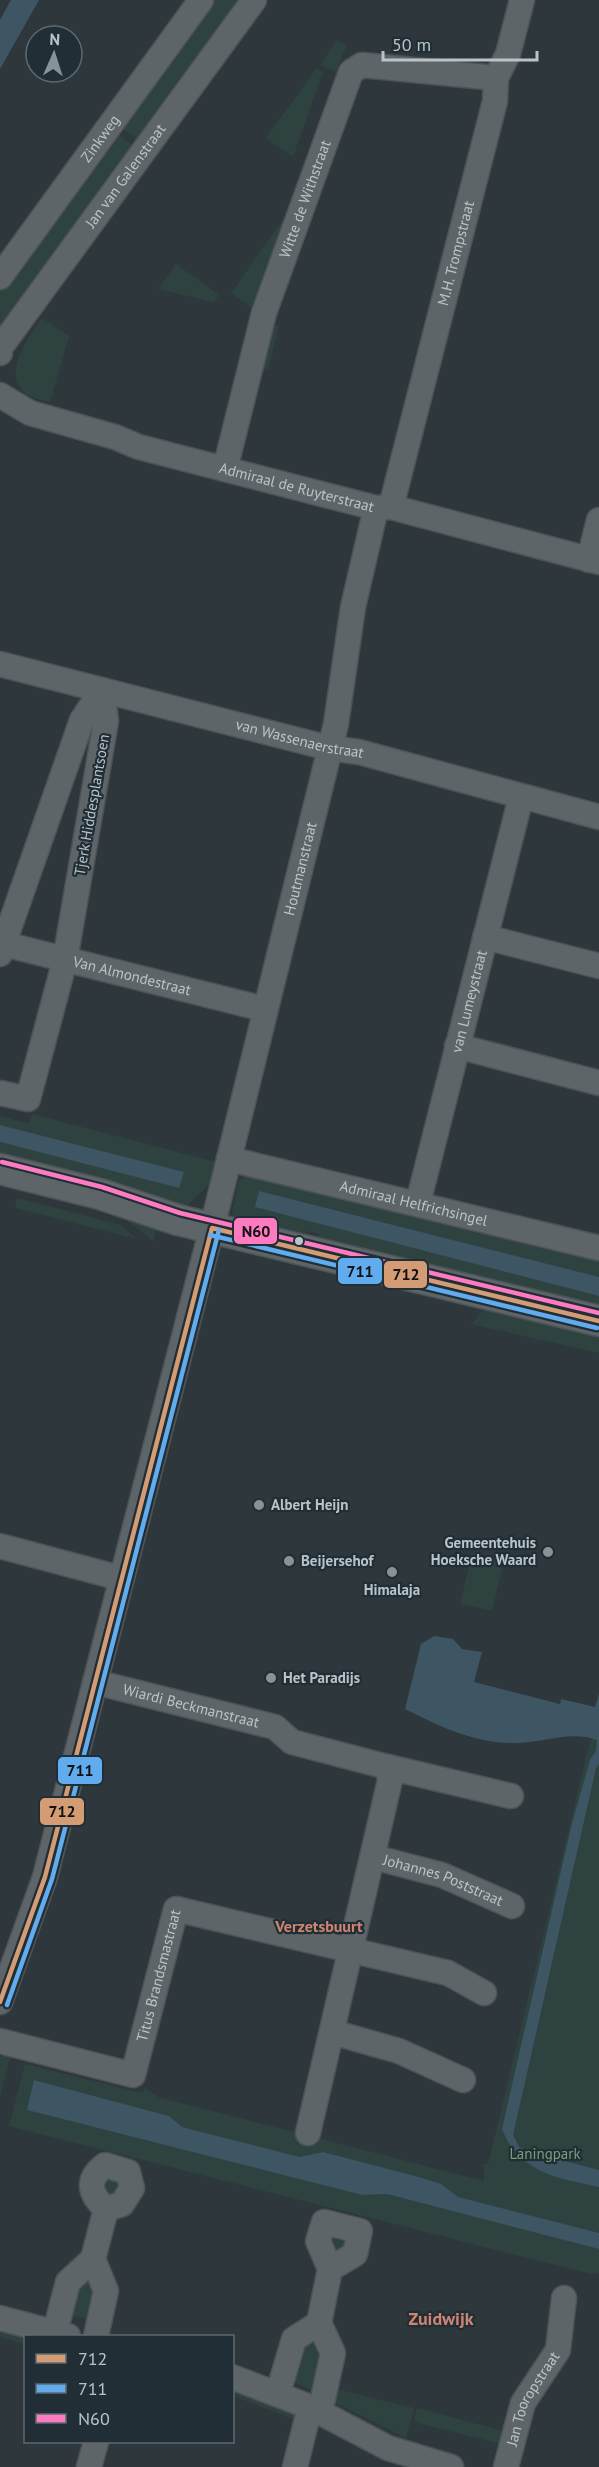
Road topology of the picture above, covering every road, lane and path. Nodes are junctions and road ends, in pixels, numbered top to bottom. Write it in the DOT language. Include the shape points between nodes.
graph roads {
  1 [pos="201,0"];
  2 [pos="254,0"];
  3 [pos="522,0"];
  4 [pos="496,78"];
  5 [pos="0,277"];
  6 [pos="0,354"];
  7 [pos="0,394"];
  8 [pos="225,469"];
  9 [pos="384,508"];
  10 [pos="599,520"];
  11 [pos="594,561"];
  12 [pos="0,664"];
  13 [pos="102,690"];
  14 [pos="329,748"];
  15 [pos="521,797"];
  16 [pos="599,817"];
  17 [pos="485,937"];
  18 [pos="1,947"];
  19 [pos="65,960"];
  20 [pos="599,966"];
  21 [pos="264,1009"];
  22 [pos="458,1046"];
  23 [pos="599,1083"];
  24 [pos="0,1093"];
  25 [pos="229,1159"];
  26 [pos="0,1169"];
  27 [pos="418,1203"];
  28 [pos="212,1228"];
  29 [pos="599,1248"];
  30 [pos="599,1321"];
  31 [pos="0,1546"];
  32 [pos="120,1578"];
  33 [pos="95,1682"];
  34 [pos="388,1767"];
  35 [pos="511,1796"];
  36 [pos="373,1857"];
  37 [pos="512,1906"];
  38 [pos="351,1949"];
  39 [pos="8,1956"];
  40 [pos="484,1993"];
  41 [pos="0,2002"];
  42 [pos="332,2032"];
  43 [pos="0,2041"];
  44 [pos="463,2080"];
  45 [pos="308,2133"];
  46 [pos="106,2209"];
  47 [pos="93,2259"];
  48 [pos="330,2269"];
  49 [pos="564,2298"];
  50 [pos="0,2318"];
  51 [pos="319,2323"];
  52 [pos="63,2334"];
  53 [pos="96,2335"];
  54 [pos="234,2378"];
  55 [pos="278,2393"];
  56 [pos="315,2410"];
  57 [pos="96,2443"];
  58 [pos="89,2467"];
  59 [pos="295,2467"];
  60 [pos="451,2467"];
  61 [pos="506,2467"];
  1 -- 5 [label="street, Zinkweg"];
  2 -- 6 [label="street, Jan van Galenstraat" via="0,348"];
  3 -- 4 [label="street, M.H. Trompstraat" via="508,54"];
  4 -- 8 [label="street, Witte de Withstraat" via="362,65 351,72 264,313"];
  4 -- 9 [label="street, M.H. Trompstraat" via="495,101"];
  7 -- 8 [label="street, Admiraal de Ruyterstraat" via="30,413"];
  8 -- 9 [label="street, Admiraal de Ruyterstraat"];
  9 -- 11 [label="street, Admiraal de Ruyterstraat"];
  9 -- 14 [label="street, Houtmanstraat" via="353,607"];
  10 -- 11 [label="street"];
  12 -- 13 [label="street, van Wassenaerstraat"];
  13 -- 14 [label="street, van Wassenaerstraat"];
  13 -- 18 [label="street, Tjerk Hiddesplantsoen" via="82,720"];
  13 -- 19 [label="street, Tjerk Hiddesplantsoen" via="106,722"];
  14 -- 15 [label="street, van Wassenaerstraat" via="359,752"];
  14 -- 21 [label="street, Houtmanstraat"];
  15 -- 16 [label="street, van Wassenaerstraat"];
  15 -- 17 [label="street, van Lumeystraat"];
  17 -- 20 [label="street"];
  17 -- 22 [label="street, van Lumeystraat"];
  18 -- 19 [label="street, Van Almondestraat"];
  19 -- 21 [label="street, Van Almondestraat"];
  19 -- 24 [label="street, Tjerk Hiddesplantsoen" via="28,1099"];
  21 -- 25 [label="street, Houtmanstraat"];
  22 -- 23 [label="street"];
  22 -- 27 [label="street, van Lumeystraat"];
  25 -- 27 [label="street, Admiraal Helfrichsingel"];
  25 -- 28 [label="street, Houtmanstraat"];
  26 -- 28 [label="street"];
  27 -- 29 [label="street, Admiraal Helfrichsingel"];
  28 -- 30 [label="street"];
  28 -- 32 [label="street, Houtmanstraat"];
  31 -- 32 [label="street"];
  32 -- 33 [label="street, Houtmanstraat"];
  33 -- 34 [label="street, Wiardi Beckmanstraat" via="275,1727 292,1742"];
  33 -- 39 [label="street, Houtmanstraat" via="45,1877"];
  34 -- 35 [label="street"];
  34 -- 36 [label="street, Johannes Poststraat" via="390,1780"];
  36 -- 37 [label="street, Johannes Poststraat" via="442,1875"];
  36 -- 38 [label="street, Johannes Poststraat"];
  38 -- 40 [label="street" via="448,1973"];
  38 -- 42 [label="street, Johannes Poststraat"];
  38 -- 43 [label="street, Titus Brandsmastraat" via="176,1909 133,2075"];
  39 -- 41 [label="street, Houtmanstraat"];
  42 -- 44 [label="street" via="399,2051"];
  42 -- 45 [label="street, Johannes Poststraat"];
  46 -- 47 [label="street"];
  47 -- 52 [label="street" via="68,2282"];
  47 -- 53 [label="street" via="106,2291"];
  48 -- 51 [label="street"];
  49 -- 61 [label="street, Jan Tooropstraat" via="558,2349 523,2403"];
  50 -- 52 [label="street"];
  51 -- 55 [label="street" via="294,2339"];
  51 -- 56 [label="street" via="333,2353"];
  54 -- 55 [label="street"];
  55 -- 56 [label="street"];
  56 -- 59 [label="street"];
  56 -- 60 [label="street" via="388,2448"];
  57 -- 58 [label="street"];
}
